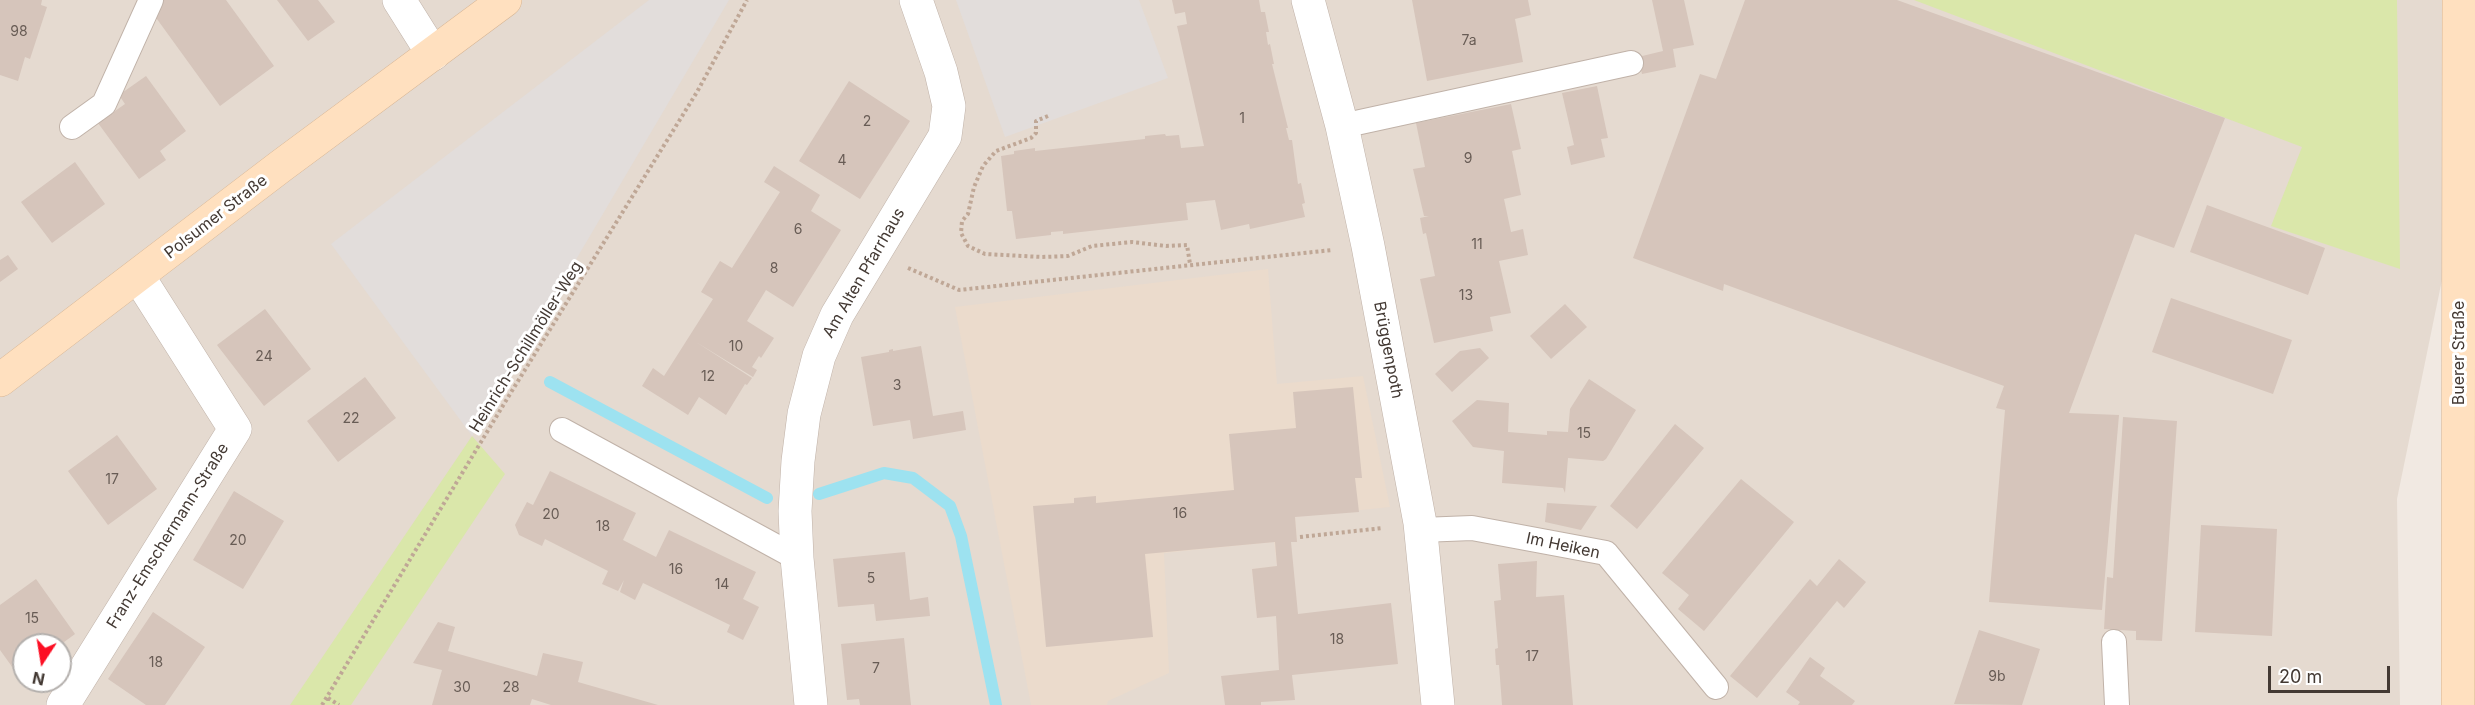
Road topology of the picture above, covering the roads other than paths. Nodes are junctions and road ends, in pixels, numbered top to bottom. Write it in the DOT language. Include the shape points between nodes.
graph roads {
  1 [pos="151,0"];
  2 [pos="399,0"];
  3 [pos="505,0"];
  4 [pos="916,0"];
  5 [pos="1308,0"];
  6 [pos="2459,0"];
  7 [pos="433,54"];
  8 [pos="1631,63"];
  9 [pos="1342,126"];
  10 [pos="72,127"];
  11 [pos="138,276"];
  12 [pos="0,380"];
  13 [pos="562,430"];
  14 [pos="1420,527"];
  15 [pos="796,558"];
  16 [pos="2114,642"];
  17 [pos="1716,687"];
  18 [pos="63,705"];
  19 [pos="811,705"];
  20 [pos="1438,705"];
  21 [pos="2117,705"];
  22 [pos="2458,705"];
  1 -- 10 [label="lane" via="104,104"];
  2 -- 7 [label="street"];
  3 -- 7 [label="main road, Polsumer Straße"];
  4 -- 15 [label="street, Am Alten Pfarrhaus" via="949,106 945,136 837,315 819,356 804,414 798,461"];
  5 -- 9 [label="street, Brüggenpoth"];
  6 -- 22 [label="main road, Buerer Straße"];
  7 -- 11 [label="main road, Polsumer Straße"];
  8 -- 9 [label="lane"];
  9 -- 14 [label="street, Brüggenpoth"];
  11 -- 12 [label="main road, Polsumer Straße"];
  11 -- 18 [label="street, Franz-Emschermann-Straße" via="235,429"];
  13 -- 15 [label="lane"];
  14 -- 17 [label="lane, Im Heiken" via="1472,528 1606,553"];
  14 -- 20 [label="street, Brüggenpoth"];
  15 -- 19 [label="street, Am Alten Pfarrhaus"];
  16 -- 21 [label="lane"];
}
